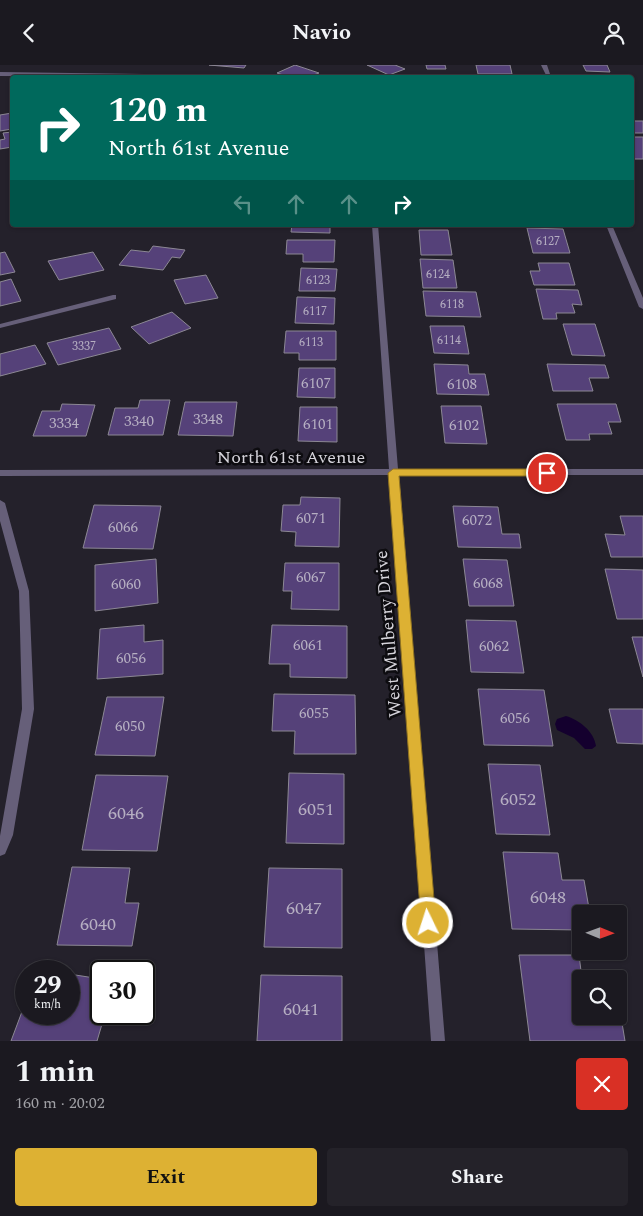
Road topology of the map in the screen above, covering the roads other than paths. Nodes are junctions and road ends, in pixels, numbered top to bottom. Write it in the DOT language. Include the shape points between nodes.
graph roads {
  1 [pos="0,74"];
  2 [pos="14,75"];
  3 [pos="376,227"];
  4 [pos="610,227"];
  5 [pos="113,297"];
  6 [pos="643,307"];
  7 [pos="0,326"];
  8 [pos="643,472"];
  9 [pos="0,473"];
  10 [pos="393,473"];
  11 [pos="0,503"];
  12 [pos="0,850"];
  13 [pos="438,1041"];
  1 -- 2 [label="street"];
  3 -- 10 [label="street, West Mulberry Drive"];
  4 -- 6 [label="street"];
  5 -- 7 [label="street"];
  8 -- 10 [label="street, North 61st Avenue"];
  9 -- 10 [label="street, North 61st Avenue"];
  10 -- 13 [label="street, West Mulberry Drive"];
  11 -- 12 [label="street" via="24,591 28,709 7,835"];
}
